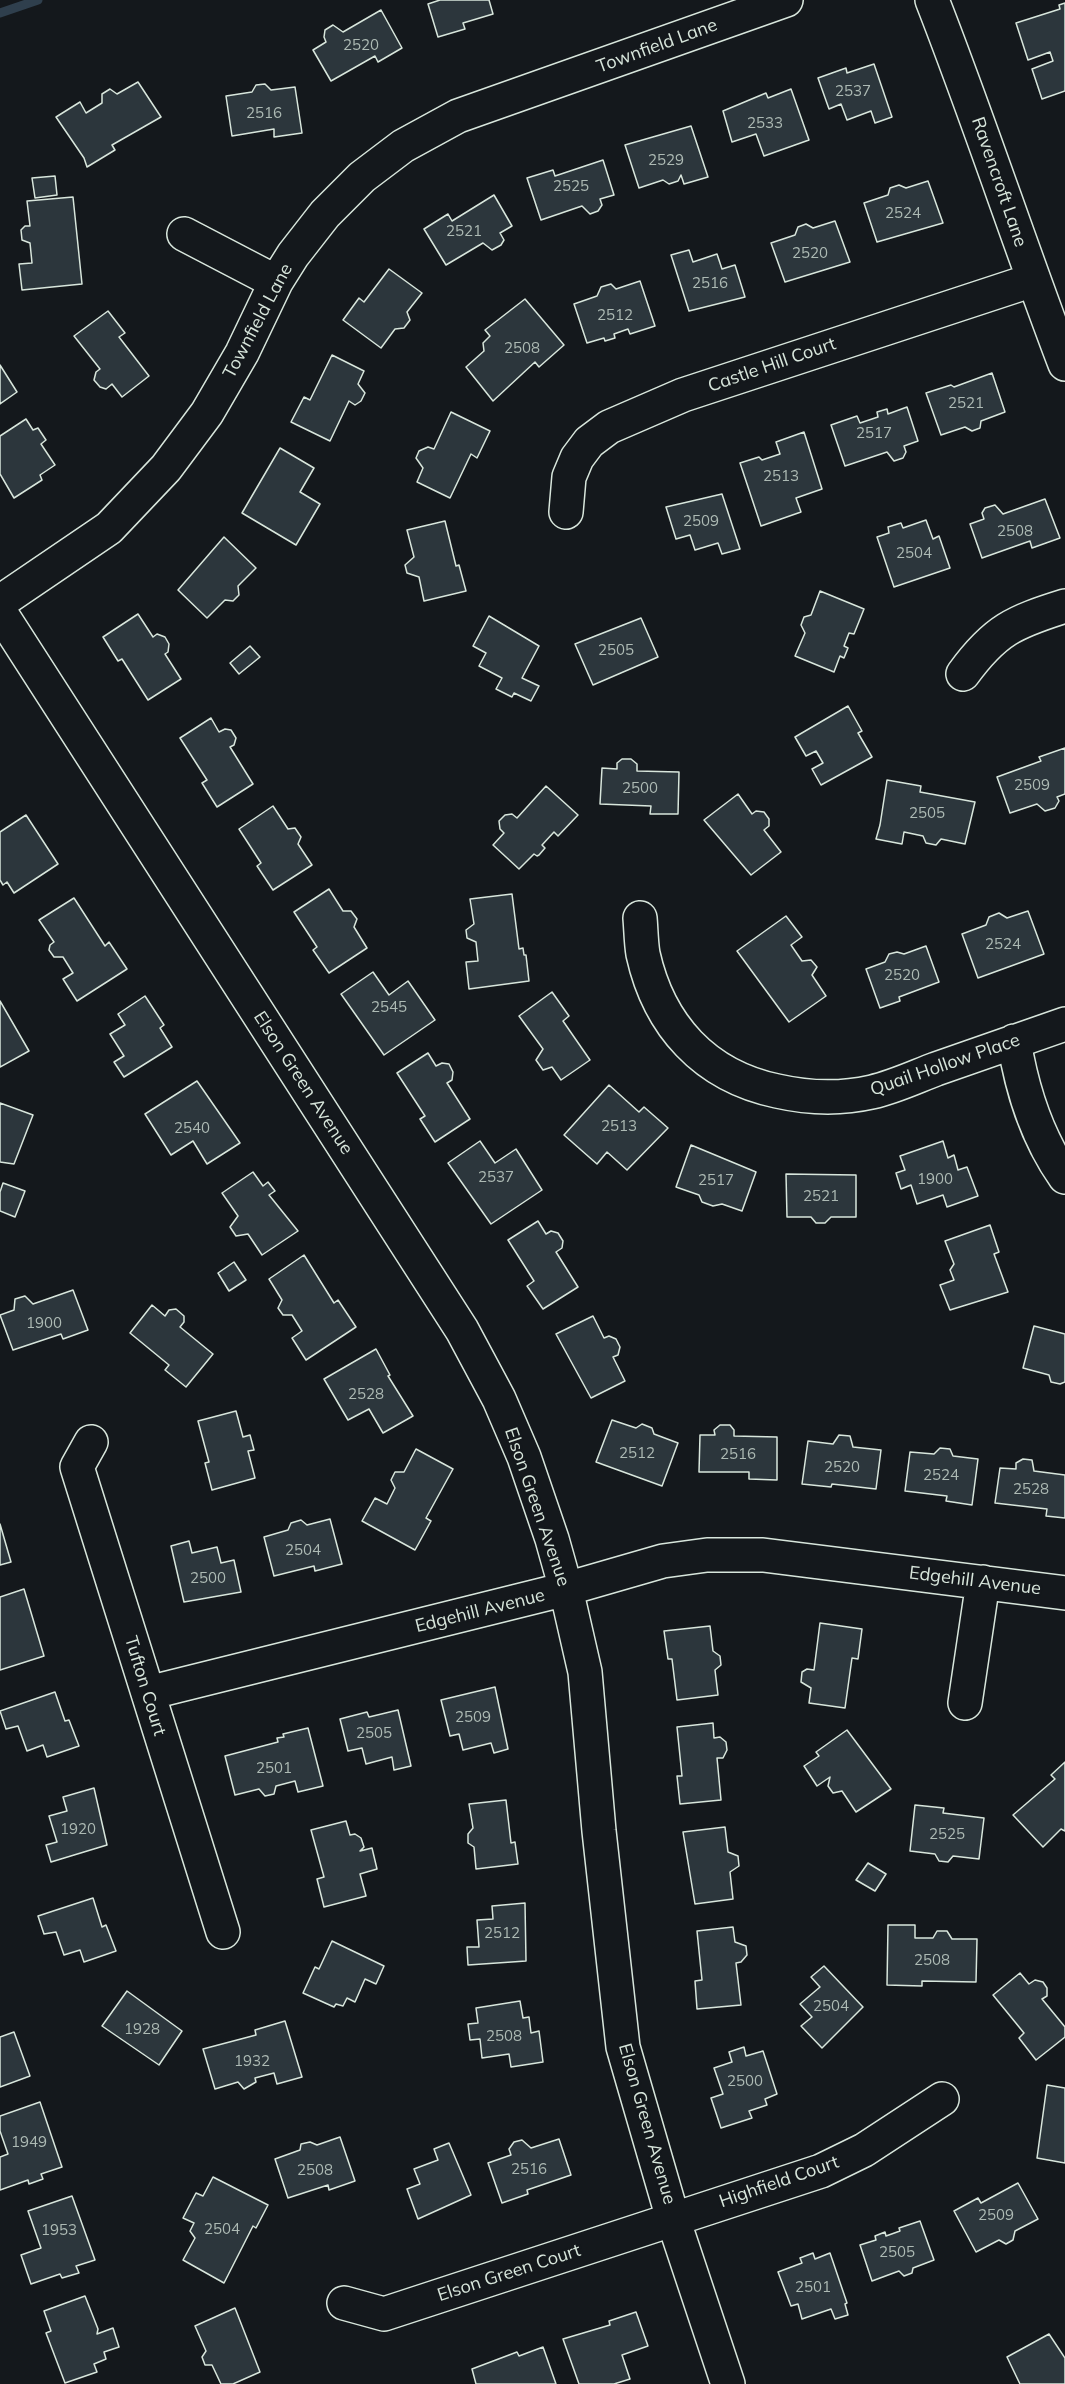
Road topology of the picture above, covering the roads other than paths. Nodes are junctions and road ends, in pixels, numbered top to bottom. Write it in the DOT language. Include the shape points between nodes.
graph roads {
  1 [pos="786,0"];
  2 [pos="932,0"];
  3 [pos="184,234"];
  4 [pos="1033,280"];
  5 [pos="276,282"];
  6 [pos="1065,364"];
  7 [pos="566,512"];
  8 [pos="0,602"];
  9 [pos="1065,606"];
  10 [pos="0,612"];
  11 [pos="963,674"];
  12 [pos="640,918"];
  13 [pos="1065,1024"];
  14 [pos="1014,1041"];
  15 [pos="1065,1177"];
  16 [pos="91,1442"];
  17 [pos="983,1582"];
  18 [pos="566,1589"];
  19 [pos="1065,1593"];
  20 [pos="148,1693"];
  21 [pos="965,1703"];
  22 [pos="223,1932"];
  23 [pos="942,2099"];
  24 [pos="673,2219"];
  25 [pos="344,2302"];
  26 [pos="728,2384"];
  1 -- 5 [label="street, Townfield Lane" via="458,116 403,146 362,177 325,214"];
  2 -- 4 [label="street, Ravencroft Lane"];
  3 -- 5 [label="street"];
  4 -- 6 [label="street, Ravencroft Lane"];
  4 -- 7 [label="street, Castle Hill Court" via="683,395 609,427 589,442 577,458 569,477"];
  5 -- 8 [label="street, Townfield Lane" via="242,353 207,413 166,468 109,528"];
  9 -- 11 [label="street" via="1024,618 998,634 980,650"];
  10 -- 18 [label="street, Elson Green Avenue" via="462,1330 524,1457"];
  12 -- 14 [label="street, Quail Hollow Place" via="643,953 653,986 685,1041 711,1065 759,1088 835,1097 873,1092"];
  13 -- 14 [label="street, Quail Hollow Place"];
  14 -- 15 [label="street" via="1034,1121"];
  16 -- 20 [label="street, Tufton Court" via="77,1467"];
  17 -- 18 [label="street, Edgehill Avenue" via="764,1555 707,1555 663,1561"];
  17 -- 19 [label="street, Edgehill Avenue"];
  17 -- 21 [label="street"];
  18 -- 20 [label="street, Edgehill Avenue"];
  18 -- 24 [label="street, Elson Green Avenue" via="585,1672 623,2047"];
  20 -- 22 [label="street, Tufton Court"];
  23 -- 24 [label="street, Highfield Court" via="864,2150 821,2171"];
  24 -- 25 [label="street, Elson Green Court" via="384,2314"];
  24 -- 26 [label="street, Elson Green Avenue"];
}
